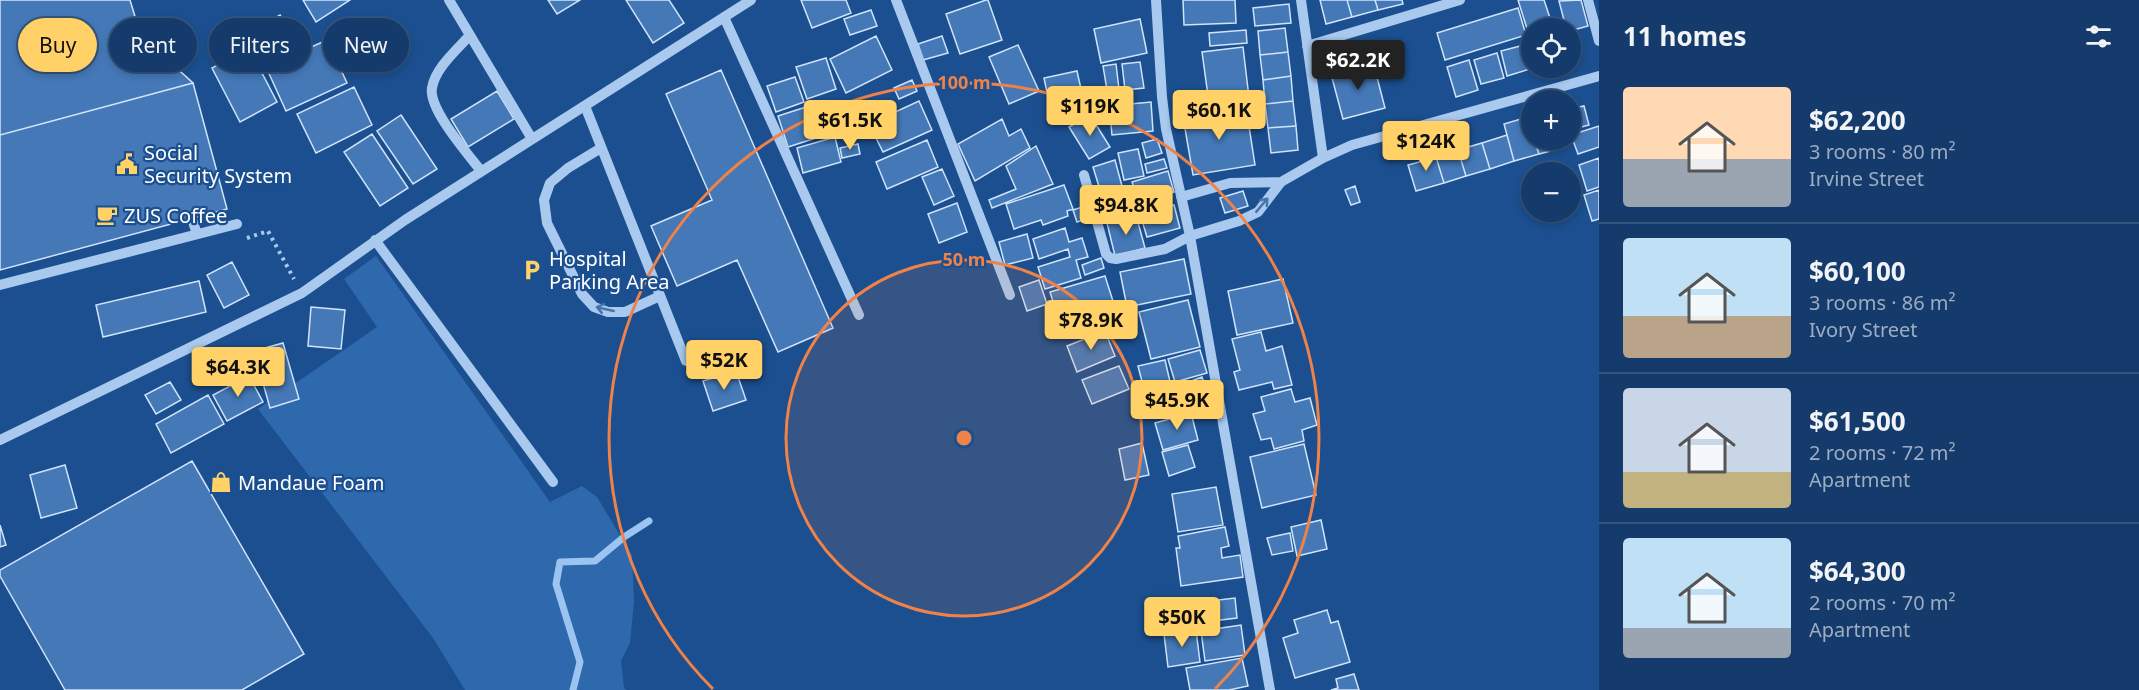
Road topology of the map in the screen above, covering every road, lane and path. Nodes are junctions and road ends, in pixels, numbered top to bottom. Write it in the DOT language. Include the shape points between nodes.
graph roads {
  1 [pos="449,0"];
  2 [pos="752,0"];
  3 [pos="896,0"];
  4 [pos="1156,0"];
  5 [pos="1301,0"];
  6 [pos="1460,0"];
  7 [pos="1588,0"];
  8 [pos="724,17"];
  9 [pos="470,35"];
  10 [pos="1599,41"];
  11 [pos="1307,46"];
  12 [pos="1599,76"];
  13 [pos="585,106"];
  14 [pos="532,140"];
  15 [pos="601,148"];
  16 [pos="1323,158"];
  17 [pos="482,171"];
  18 [pos="1084,175"];
  19 [pos="1281,182"];
  20 [pos="1181,197"];
  21 [pos="192,219"];
  22 [pos="237,224"];
  23 [pos="197,234"];
  24 [pos="260,234"];
  25 [pos="1190,236"];
  26 [pos="375,240"];
  27 [pos="0,285"];
  28 [pos="302,293"];
  29 [pos="1010,295"];
  30 [pos="660,296"];
  31 [pos="859,315"];
  32 [pos="686,362"];
  33 [pos="0,440"];
  34 [pos="553,482"];
  35 [pos="1270,690"];
  1 -- 9 [label="street"];
  2 -- 8 [label="street"];
  3 -- 29 [label="street"];
  4 -- 20 [label="street" via="1166,129"];
  5 -- 11 [label="street"];
  6 -- 11 [label="street"];
  7 -- 10 [label="street"];
  8 -- 13 [label="street"];
  8 -- 31 [label="street"];
  9 -- 14 [label="street"];
  9 -- 17 [label="street" via="439,72 431,90 443,120"];
  11 -- 16 [label="street"];
  12 -- 16 [label="street" via="1352,145"];
  13 -- 14 [label="street"];
  13 -- 15 [label="street"];
  14 -- 17 [label="street"];
  15 -- 30 [label="street"];
  30 -- 15 [label="street, one-way" via="625,312 594,307 582,294 547,223 544,200 550,183"];
  16 -- 19 [label="street"];
  17 -- 26 [label="street"];
  18 -- 25 [label="street" via="1110,258 1165,249"];
  19 -- 20 [label="street" via="1230,183"];
  25 -- 19 [label="street, one-way" via="1258,212"];
  20 -- 25 [label="street"];
  21 -- 23 [label="street"];
  22 -- 23 [label="street"];
  23 -- 27 [label="street"];
  24 -- 28 [label="path" via="268,231"];
  25 -- 35 [label="street"];
  26 -- 28 [label="street"];
  26 -- 34 [label="street"];
  28 -- 33 [label="street"];
  30 -- 32 [label="street"];
}
